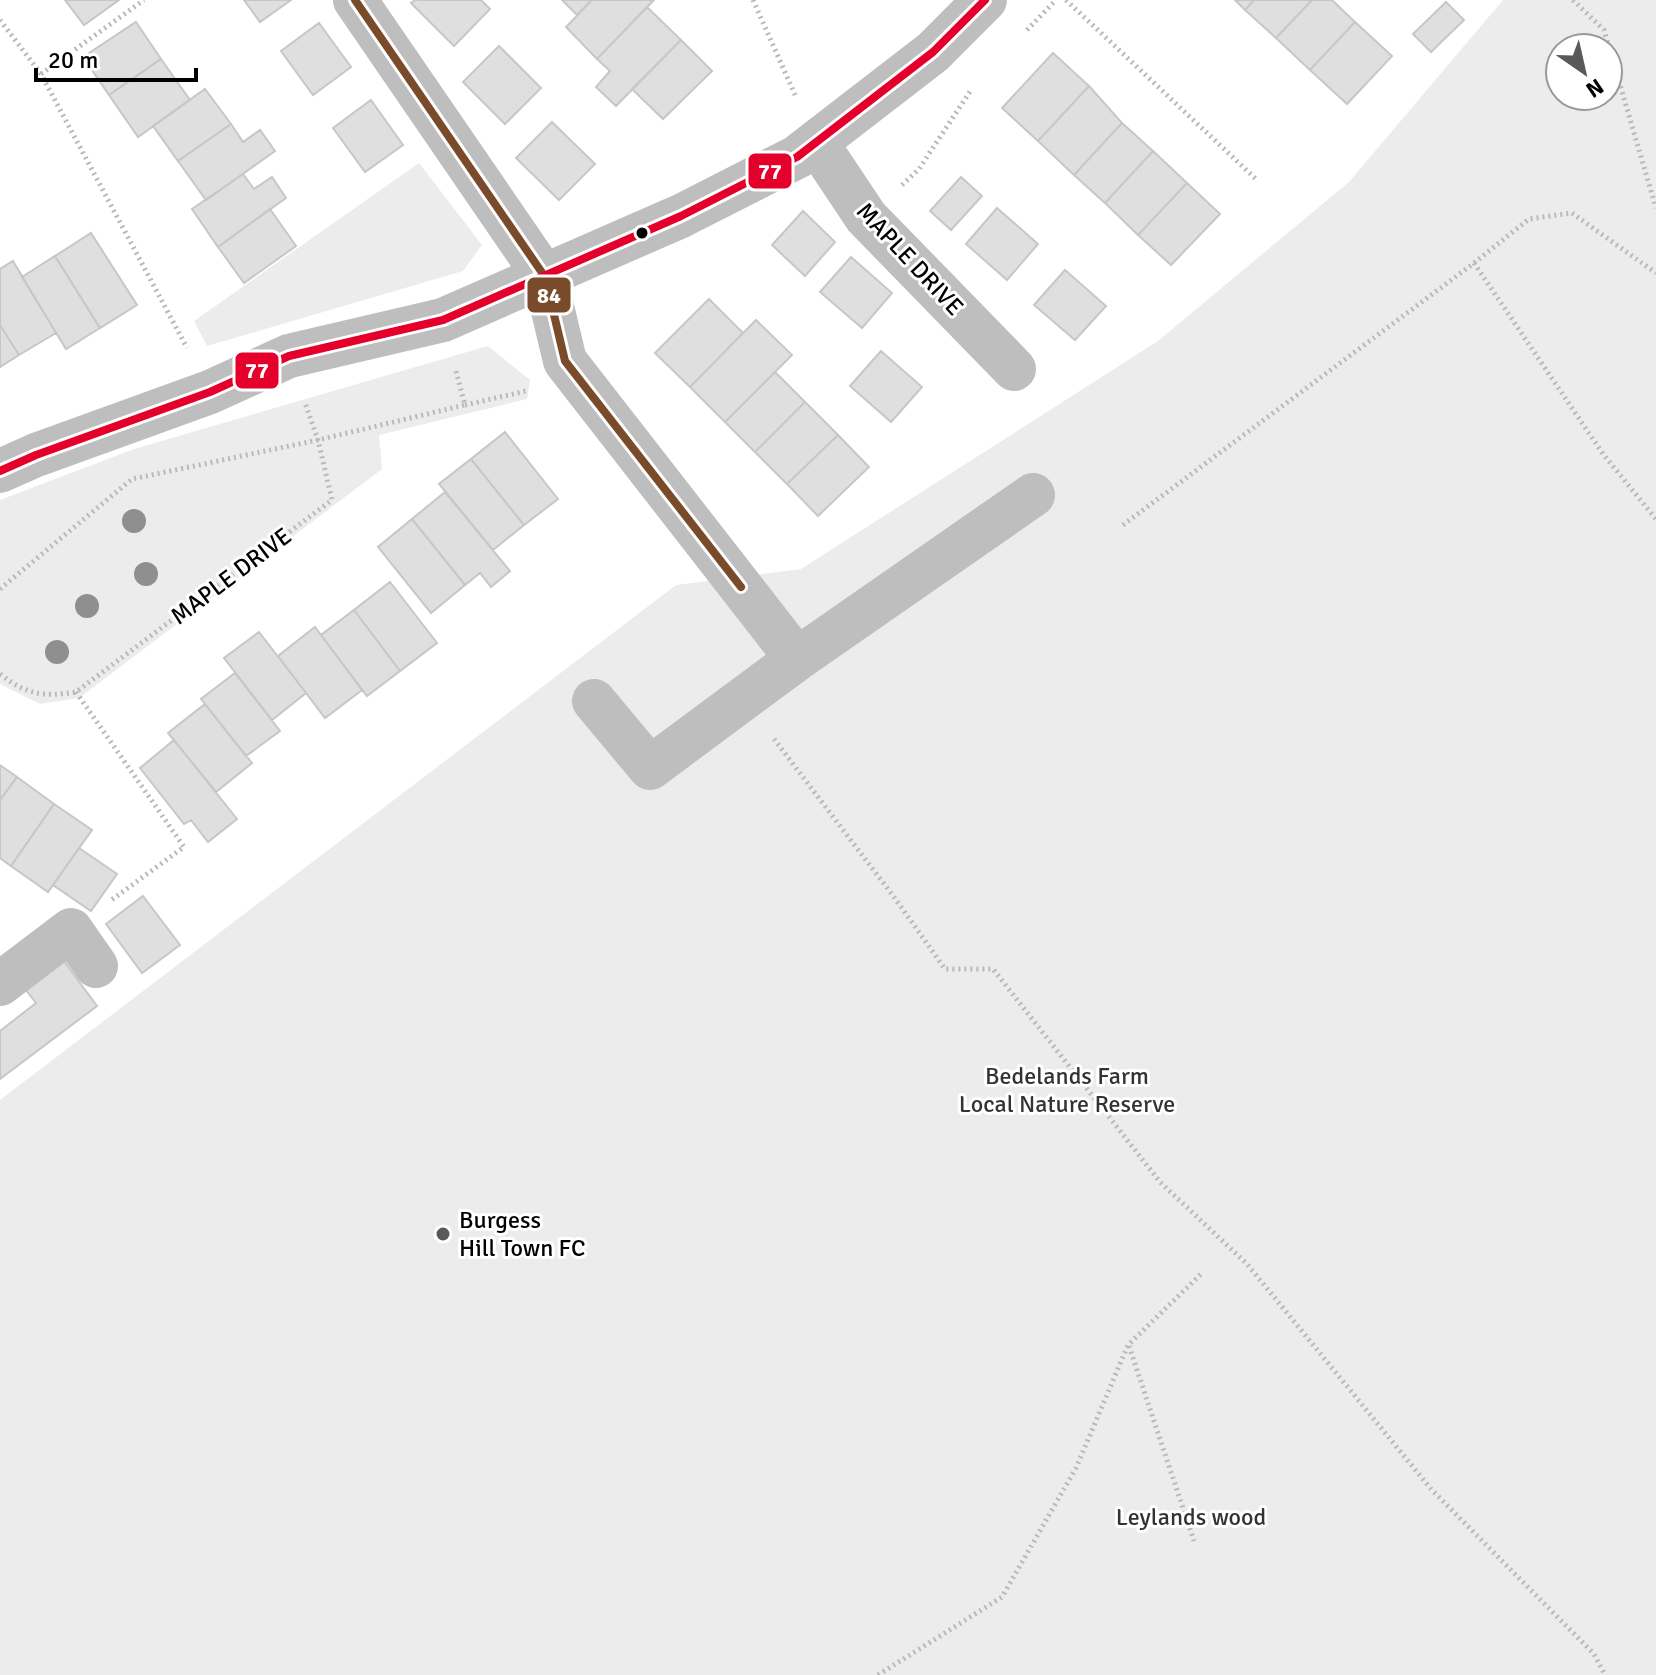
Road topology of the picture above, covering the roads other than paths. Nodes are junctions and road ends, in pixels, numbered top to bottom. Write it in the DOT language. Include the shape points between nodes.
graph roads {
  1 [pos="355,0"];
  2 [pos="985,0"];
  3 [pos="816,142"];
  4 [pos="545,277"];
  5 [pos="1014,369"];
  6 [pos="0,471"];
  7 [pos="1033,495"];
  8 [pos="797,659"];
  9 [pos="594,701"];
  10 [pos="96,966"];
  11 [pos="0,984"];
  1 -- 4 [label="street"];
  2 -- 3 [label="street" via="933,52"];
  3 -- 4 [label="street" via="797,157 681,216"];
  3 -- 5 [label="street, MAPLE DRIVE" via="866,217"];
  4 -- 6 [label="street" via="443,320 289,356 210,392"];
  4 -- 8 [label="street" via="565,361"];
  7 -- 8 [label="street"];
  8 -- 9 [label="street" via="650,768"];
  10 -- 11 [label="street" via="71,930"];
}
